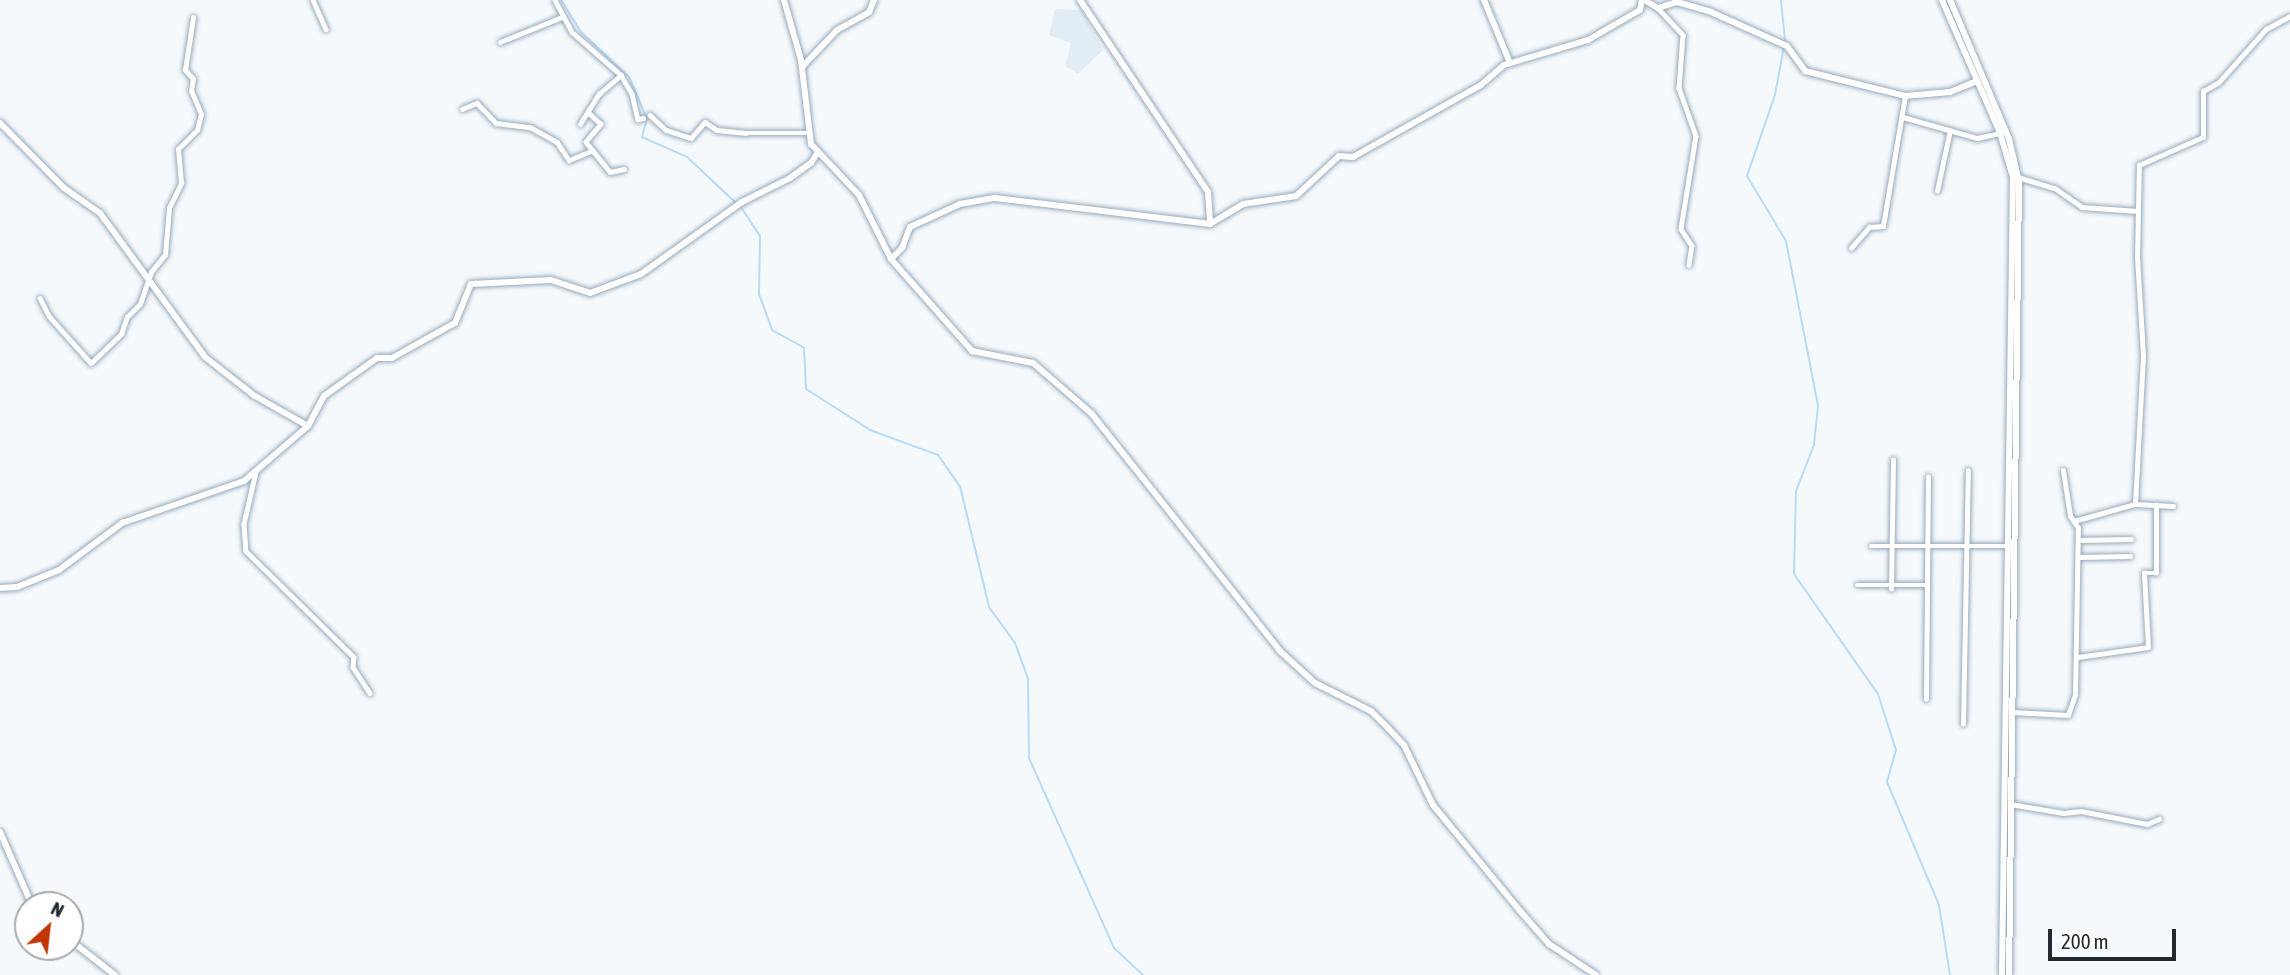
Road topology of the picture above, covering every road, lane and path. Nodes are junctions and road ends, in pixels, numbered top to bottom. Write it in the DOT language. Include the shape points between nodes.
graph roads {
  1 [pos="313,0"];
  2 [pos="555,0"];
  3 [pos="784,0"];
  4 [pos="874,0"];
  5 [pos="1080,0"];
  6 [pos="1484,0"];
  7 [pos="1643,0"];
  8 [pos="1942,0"];
  9 [pos="1950,0"];
  10 [pos="1658,8"];
  11 [pos="2290,16"];
  12 [pos="562,17"];
  13 [pos="193,18"];
  14 [pos="326,29"];
  15 [pos="500,42"];
  16 [pos="1510,63"];
  17 [pos="802,67"];
  18 [pos="621,75"];
  19 [pos="1977,81"];
  20 [pos="1905,96"];
  21 [pos="462,109"];
  22 [pos="589,113"];
  23 [pos="650,115"];
  24 [pos="1903,117"];
  25 [pos="643,118"];
  26 [pos="0,123"];
  27 [pos="580,124"];
  28 [pos="1950,130"];
  29 [pos="2000,132"];
  30 [pos="809,133"];
  31 [pos="591,151"];
  32 [pos="818,152"];
  33 [pos="624,169"];
  34 [pos="2018,177"];
  35 [pos="1937,191"];
  36 [pos="2138,211"];
  37 [pos="1210,224"];
  38 [pos="1851,248"];
  39 [pos="891,259"];
  40 [pos="1689,265"];
  41 [pos="150,279"];
  42 [pos="40,298"];
  43 [pos="308,426"];
  44 [pos="1893,460"];
  45 [pos="1968,471"];
  46 [pos="2063,471"];
  47 [pos="256,472"];
  48 [pos="1928,477"];
  49 [pos="2135,504"];
  50 [pos="2156,505"];
  51 [pos="2173,506"];
  52 [pos="2074,521"];
  53 [pos="2131,539"];
  54 [pos="2078,540"];
  55 [pos="1892,545"];
  56 [pos="1928,545"];
  57 [pos="1966,545"];
  58 [pos="1871,546"];
  59 [pos="2009,546"];
  60 [pos="2130,556"];
  61 [pos="2078,557"];
  62 [pos="1857,585"];
  63 [pos="1928,585"];
  64 [pos="0,588"];
  65 [pos="1891,589"];
  66 [pos="2078,657"];
  67 [pos="370,692"];
  68 [pos="1926,699"];
  69 [pos="2012,712"];
  70 [pos="1963,724"];
  71 [pos="2008,804"];
  72 [pos="2159,819"];
  73 [pos="0,832"];
  74 [pos="26,891"];
  75 [pos="84,951"];
  76 [pos="115,975"];
  77 [pos="1596,975"];
  78 [pos="2002,975"];
  79 [pos="2009,975"];
  1 -- 14 [label="street"];
  2 -- 12 [label="street"];
  3 -- 17 [label="street"];
  4 -- 17 [label="street" via="869,12 827,38"];
  5 -- 37 [label="street" via="1209,192"];
  6 -- 16 [label="street"];
  7 -- 10 [label="street"];
  7 -- 16 [label="street" via="1640,10 1588,40"];
  8 -- 19 [label="street"];
  9 -- 34 [label="street" via="2009,139"];
  10 -- 20 [label="street" via="1677,2 1785,45 1805,71"];
  10 -- 40 [label="street" via="1683,35 1679,88 1696,136 1681,229 1692,246"];
  11 -- 36 [label="street" via="2266,29 2219,82 2203,91 2203,136 2139,165"];
  12 -- 15 [label="street"];
  12 -- 18 [label="street" via="572,32"];
  13 -- 41 [label="street" via="185,70 193,79 191,91 201,114 197,130 178,149 181,183 169,208 165,255"];
  16 -- 37 [label="street" via="1481,85 1353,157 1339,156 1296,196 1243,204"];
  17 -- 30 [label="street"];
  18 -- 22 [label="street" via="599,94"];
  18 -- 25 [label="street" via="638,119"];
  19 -- 20 [label="street" via="1950,92"];
  19 -- 29 [label="street"];
  20 -- 24 [label="street"];
  21 -- 31 [label="street" via="477,103 496,123 530,127 557,142 569,160"];
  22 -- 27 [label="street"];
  22 -- 31 [label="street" via="601,124 586,142"];
  23 -- 30 [label="street" via="666,130 691,138 705,122 718,130 746,133"];
  24 -- 28 [label="street"];
  24 -- 38 [label="street" via="1883,226 1869,227"];
  26 -- 41 [label="street" via="64,188 100,212"];
  28 -- 29 [label="street" via="1977,138"];
  28 -- 35 [label="street"];
  29 -- 59 [label="street" via="2013,177 2015,206"];
  30 -- 32 [label="street"];
  31 -- 33 [label="street" via="610,172"];
  32 -- 39 [label="street" via="859,195"];
  32 -- 43 [label="street" via="790,178 736,207 641,274 590,293 551,280 471,284 455,323 392,358 377,358 324,396"];
  34 -- 36 [label="street" via="2055,188 2081,207"];
  34 -- 69 [label="street"];
  36 -- 49 [label="street" via="2143,355"];
  37 -- 39 [label="street" via="995,198 960,204 910,227 902,248"];
  39 -- 77 [label="street" via="972,351 1033,363 1091,413 1280,651 1315,683 1371,711 1388,728 1404,746 1433,805 1521,912 1549,944"];
  41 -- 42 [label="street" via="121,334 91,363 49,316"];
  41 -- 43 [label="street" via="205,357 255,396"];
  43 -- 47 [label="street"];
  44 -- 55 [label="street"];
  45 -- 57 [label="street"];
  46 -- 52 [label="street"];
  47 -- 64 [label="street" via="244,481 122,523 59,570 17,587"];
  47 -- 67 [label="street" via="244,524 246,551 354,657 353,667"];
  48 -- 56 [label="street"];
  49 -- 50 [label="street"];
  49 -- 52 [label="street"];
  50 -- 51 [label="street"];
  50 -- 66 [label="street" via="2156,573 2144,573 2148,647"];
  52 -- 54 [label="street"];
  53 -- 54 [label="street"];
  54 -- 61 [label="street"];
  55 -- 56 [label="street"];
  55 -- 58 [label="street"];
  55 -- 65 [label="street"];
  56 -- 57 [label="street"];
  56 -- 63 [label="street"];
  57 -- 59 [label="street"];
  57 -- 70 [label="street"];
  59 -- 71 [label="street"];
  60 -- 61 [label="street"];
  61 -- 66 [label="street"];
  62 -- 65 [label="street"];
  63 -- 65 [label="street"];
  63 -- 68 [label="street"];
  66 -- 69 [label="street" via="2075,695 2068,715"];
  69 -- 71 [label="street"];
  71 -- 72 [label="street" via="2147,824"];
  71 -- 78 [label="street"];
  71 -- 79 [label="street"];
  73 -- 74 [label="street"];
  75 -- 76 [label="street"];
}
